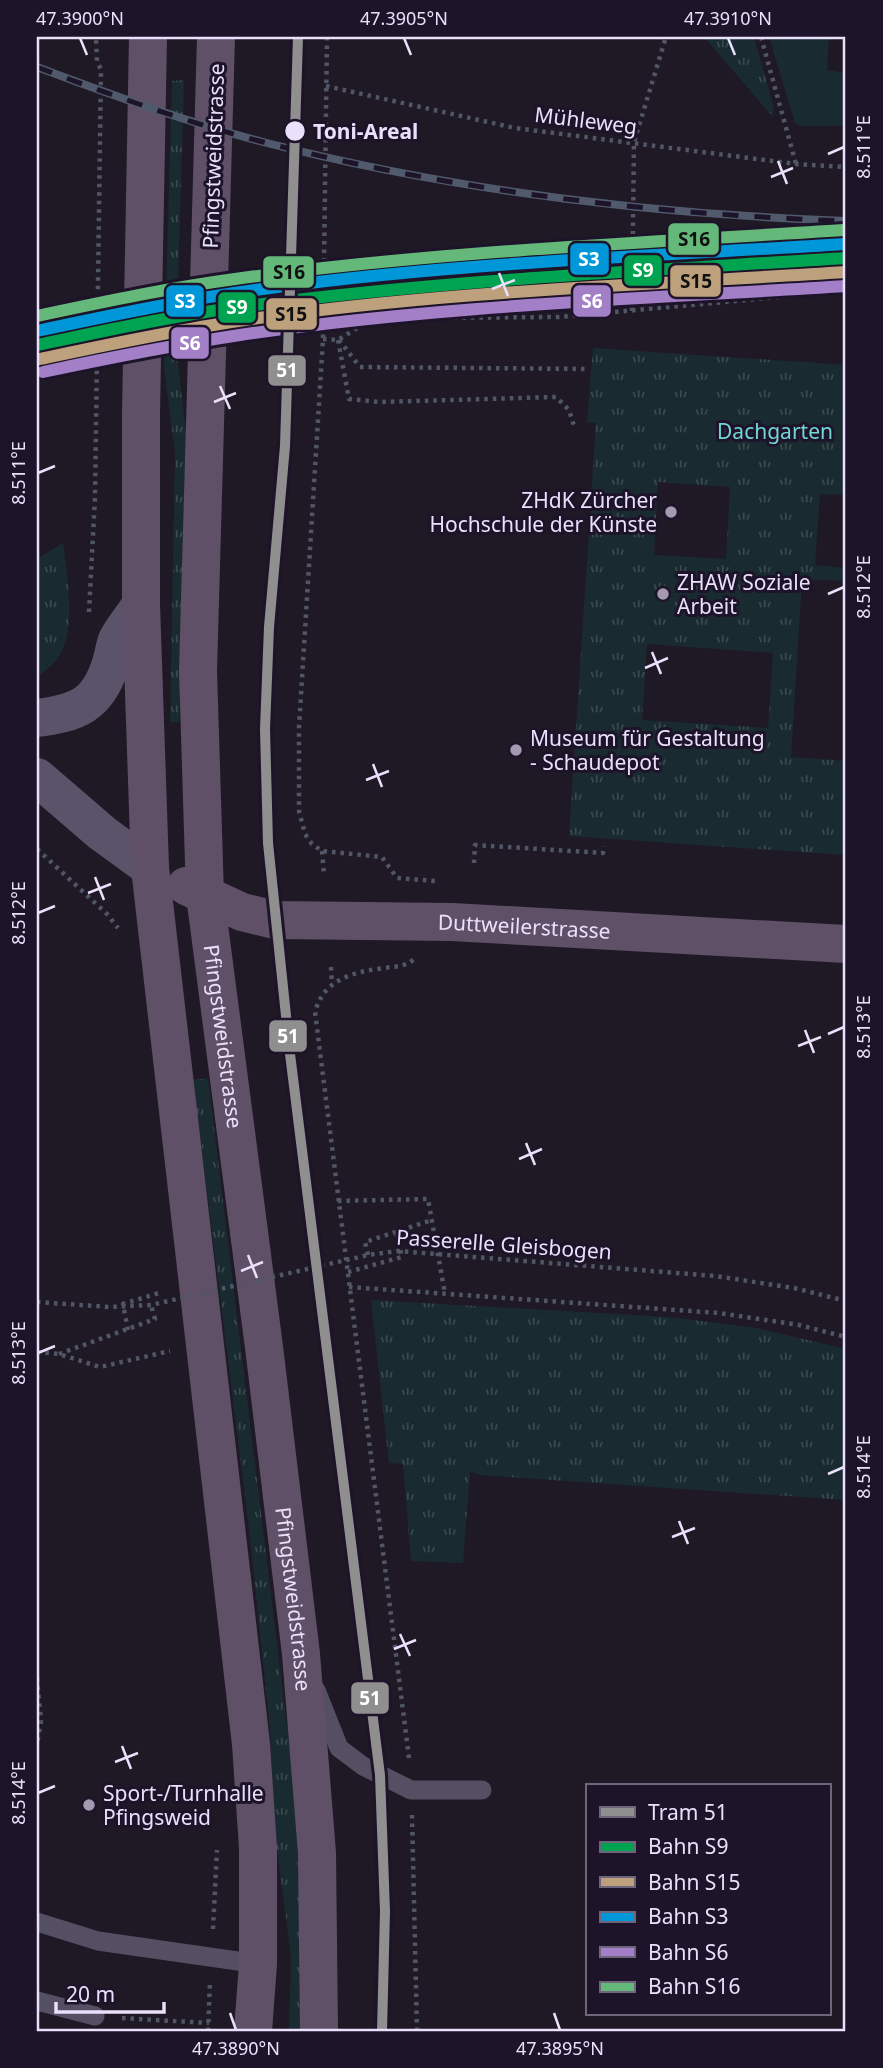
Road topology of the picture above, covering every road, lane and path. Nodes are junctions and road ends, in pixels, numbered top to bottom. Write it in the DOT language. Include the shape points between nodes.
graph roads {
  1 [pos="96,37"];
  2 [pos="148,37"];
  3 [pos="216,37"];
  4 [pos="327,37"];
  5 [pos="666,37"];
  6 [pos="761,37"];
  7 [pos="326,86"];
  8 [pos="634,142"];
  9 [pos="796,164"];
  10 [pos="846,167"];
  11 [pos="846,291"];
  12 [pos="632,311"];
  13 [pos="323,340"];
  14 [pos="338,340"];
  15 [pos="588,369"];
  16 [pos="574,426"];
  17 [pos="141,604"];
  18 [pos="88,620"];
  19 [pos="37,718"];
  20 [pos="37,777"];
  21 [pos="603,846"];
  22 [pos="37,849"];
  23 [pos="322,851"];
  24 [pos="382,857"];
  25 [pos="474,863"];
  26 [pos="149,868"];
  27 [pos="324,876"];
  28 [pos="205,895"];
  29 [pos="107,914"];
  30 [pos="846,944"];
  31 [pos="407,965"];
  32 [pos="331,967"];
  33 [pos="332,984"];
  34 [pos="338,1200"];
  35 [pos="432,1220"];
  36 [pos="396,1232"];
  37 [pos="368,1255"];
  38 [pos="348,1272"];
  39 [pos="349,1287"];
  40 [pos="170,1290"];
  41 [pos="445,1294"];
  42 [pos="846,1301"];
  43 [pos="37,1302"];
  44 [pos="151,1305"];
  45 [pos="128,1329"];
  46 [pos="846,1337"];
  47 [pos="174,1350"];
  48 [pos="37,1352"];
  49 [pos="59,1354"];
  50 [pos="301,1654"];
  51 [pos="37,1678"];
  52 [pos="37,1745"];
  53 [pos="411,1790"];
  54 [pos="482,1790"];
  55 [pos="37,1922"];
  56 [pos="258,1964"];
  57 [pos="37,2001"];
  58 [pos="95,2016"];
  59 [pos="209,2022"];
  60 [pos="253,2031"];
  61 [pos="319,2031"];
  62 [pos="417,2031"];
  1 -- 18 [label="path" via="101,69 95,483"];
  2 -- 17 [label="main road"];
  3 -- 28 [label="main road, Pfingstweidstrasse" via="198,671"];
  4 -- 7 [label="path"];
  5 -- 8 [label="path"];
  6 -- 9 [label="path"];
  7 -- 8 [label="path, Mühleweg" via="514,128"];
  7 -- 13 [label="path"];
  8 -- 9 [label="path, Mühleweg"];
  8 -- 12 [label="path"];
  9 -- 10 [label="path, Mühleweg"];
  11 -- 12 [label="path"];
  12 -- 14 [label="path" via="365,323"];
  13 -- 14 [label="path"];
  13 -- 23 [label="path" via="298,781 300,822 312,844"];
  14 -- 15 [label="path, bridge" via="360,367"];
  14 -- 16 [label="path" via="349,399 556,397 569,410"];
  17 -- 19 [label="street" via="118,640 101,689 92,700 57,716"];
  17 -- 26 [label="main road"];
  20 -- 26 [label="street"];
  21 -- 25 [label="path" via="603,853 475,845"];
  22 -- 29 [label="path"];
  23 -- 24 [label="path"];
  23 -- 27 [label="path"];
  26 -- 28 [label="main road, Duttweilerstrasse"];
  26 -- 56 [label="main road" via="251,1744 258,1848"];
  28 -- 30 [label="main road, Duttweilerstrasse" via="242,912 275,920 453,922"];
  28 -- 50 [label="main road, Pfingstweidstrasse"];
  31 -- 33 [label="path" via="367,971"];
  32 -- 33 [label="path"];
  33 -- 34 [label="path" via="315,1012"];
  34 -- 35 [label="path" via="428,1199"];
  34 -- 38 [label="path"];
  35 -- 36 [label="path"];
  35 -- 41 [label="path"];
  36 -- 37 [label="path" via="365,1242"];
  36 -- 38 [label="path" via="402,1257"];
  37 -- 42 [label="path, Passerelle Gleisbogen, bridge" via="415,1252 675,1272 754,1280"];
  37 -- 44 [label="path, Passerelle Gleisbogen, bridge"];
  38 -- 39 [label="path"];
  39 -- 41 [label="path"];
  39 -- 53 [label="path"];
  40 -- 45 [label="path, bridge" via="123,1304"];
  41 -- 46 [label="path" via="719,1313"];
  43 -- 44 [label="path, Passerelle Gleisbogen, bridge"];
  44 -- 45 [label="path" via="155,1319"];
  45 -- 49 [label="path"];
  47 -- 49 [label="path" via="100,1367"];
  48 -- 49 [label="path"];
  50 -- 53 [label="lane" via="339,1748"];
  50 -- 61 [label="main road, Pfingstweidstrasse" via="317,1853"];
  51 -- 52 [label="path" via="41,1721"];
  53 -- 54 [label="lane"];
  53 -- 62 [label="path"];
  55 -- 56 [label="lane" via="98,1941"];
  56 -- 60 [label="main road"];
  57 -- 58 [label="lane"];
  58 -- 59 [label="path"];
}
